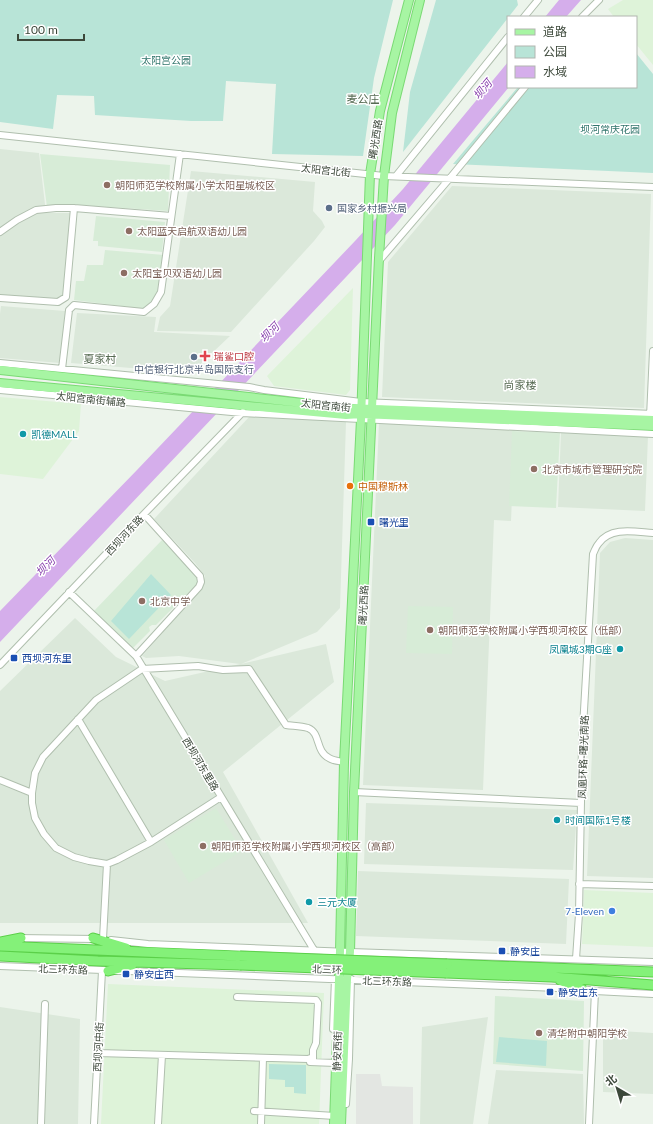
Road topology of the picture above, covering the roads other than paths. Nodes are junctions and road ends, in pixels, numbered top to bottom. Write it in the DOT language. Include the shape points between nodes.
graph roads {
  1 [pos="409,0"];
  2 [pos="420,0"];
  3 [pos="538,0"];
  4 [pos="599,0"];
  5 [pos="525,16"];
  6 [pos="583,16"];
  7 [pos="507,38"];
  8 [pos="524,88"];
  9 [pos="0,135"];
  10 [pos="180,154"];
  11 [pos="370,174"];
  12 [pos="384,176"];
  13 [pos="396,176"];
  14 [pos="450,178"];
  15 [pos="653,187"];
  16 [pos="74,208"];
  17 [pos="171,216"];
  18 [pos="0,232"];
  19 [pos="379,260"];
  20 [pos="0,298"];
  21 [pos="653,351"];
  22 [pos="0,363"];
  23 [pos="62,369"];
  24 [pos="0,370"];
  25 [pos="0,383"];
  26 [pos="0,390"];
  27 [pos="264,390"];
  28 [pos="257,397"];
  29 [pos="248,407"];
  30 [pos="361,411"];
  31 [pos="372,411"];
  32 [pos="221,412"];
  33 [pos="242,413"];
  34 [pos="652,422"];
  35 [pos="144,514"];
  36 [pos="653,533"];
  37 [pos="69,592"];
  38 [pos="136,656"];
  39 [pos="0,665"];
  40 [pos="142,669"];
  41 [pos="78,719"];
  42 [pos="344,762"];
  43 [pos="0,780"];
  44 [pos="354,792"];
  45 [pos="32,793"];
  46 [pos="221,797"];
  47 [pos="581,803"];
  48 [pos="151,842"];
  49 [pos="107,864"];
  50 [pos="579,884"];
  51 [pos="653,886"];
  52 [pos="0,938"];
  53 [pos="21,938"];
  54 [pos="93,938"];
  55 [pos="103,939"];
  56 [pos="0,942"];
  57 [pos="0,946"];
  58 [pos="296,950"];
  59 [pos="314,950"];
  60 [pos="340,951"];
  61 [pos="141,952"];
  62 [pos="350,952"];
  63 [pos="396,954"];
  64 [pos="0,956"];
  65 [pos="576,959"];
  66 [pos="240,961"];
  67 [pos="145,962"];
  68 [pos="653,962"];
  69 [pos="0,966"];
  70 [pos="446,969"];
  71 [pos="105,971"];
  72 [pos="653,972"];
  73 [pos="294,977"];
  74 [pos="552,977"];
  75 [pos="343,979"];
  76 [pos="395,981"];
  77 [pos="653,985"];
  78 [pos="582,989"];
  79 [pos="595,991"];
  80 [pos="653,994"];
  81 [pos="237,997"];
  82 [pos="45,1004"];
  83 [pos="98,1053"];
  84 [pos="162,1055"];
  85 [pos="263,1058"];
  86 [pos="349,1059"];
  87 [pos="312,1060"];
  88 [pos="334,1063"];
  89 [pos="343,1073"];
  90 [pos="254,1111"];
  91 [pos="261,1111"];
  92 [pos="333,1118"];
  93 [pos="41,1124"];
  94 [pos="94,1124"];
  95 [pos="158,1124"];
  96 [pos="261,1124"];
  97 [pos="331,1124"];
  98 [pos="341,1124"];
  99 [pos="345,1124"];
  100 [pos="589,1124"];
  1 -- 11 [label="main road, 曙光西路" via="380,111"];
  2 -- 12 [label="main road, 曙光西路" via="392,112"];
  3 -- 5 [label="street"];
  4 -- 6 [label="street"];
  7 -- 13 [label="street"];
  8 -- 14 [label="street"];
  9 -- 10 [label="street, 太阳宫北街"];
  10 -- 11 [label="street, 太阳宫北街"];
  10 -- 17 [label="street"];
  11 -- 12 [label="street, 太阳宫北街"];
  11 -- 30 [label="main road, 曙光西路"];
  12 -- 13 [label="street, 太阳宫北街"];
  12 -- 19 [label="main road, 曙光西路"];
  13 -- 14 [label="street, 太阳宫北街"];
  14 -- 15 [label="street, 太阳宫北街"];
  14 -- 19 [label="street"];
  16 -- 17 [label="street"];
  16 -- 18 [label="street" via="36,210"];
  16 -- 20 [label="street" via="66,296 58,302"];
  17 -- 23 [label="street" via="161,292 154,304 144,312 74,305 69,310"];
  19 -- 31 [label="main road, 曙光西路"];
  21 -- 34 [label="street"];
  22 -- 23 [label="street"];
  23 -- 27 [label="street, 太阳宫南街"];
  24 -- 28 [label="main road, 太阳宫南街"];
  25 -- 29 [label="main road, 太阳宫南街"];
  26 -- 32 [label="street, 太阳宫南街辅路"];
  27 -- 28 [label="street, 西坝河东路"];
  27 -- 30 [label="street, 太阳宫南街"];
  28 -- 29 [label="street, 西坝河东路"];
  28 -- 30 [label="main road, 太阳宫南街"];
  29 -- 30 [label="main road, 太阳宫南街" via="346,415"];
  29 -- 33 [label="street, 西坝河东路"];
  30 -- 31 [label="main road, 太阳宫南街"];
  30 -- 31 [label="street, 太阳宫南街"];
  30 -- 33 [label="street, 太阳宫南街"];
  30 -- 42 [label="main road, 曙光西路"];
  31 -- 34 [label="main road, 太阳宫南街"];
  31 -- 34 [label="street, 太阳宫南街"];
  31 -- 44 [label="main road, 曙光西路"];
  32 -- 33 [label="street, 太阳宫南街"];
  33 -- 35 [label="street, 西坝河东路"];
  35 -- 37 [label="street, 西坝河东路"];
  35 -- 38 [label="street" via="200,576 201,582"];
  36 -- 47 [label="street, 凤凰环路-曙光南路" via="618,531 607,535 599,542 593,554"];
  37 -- 38 [label="street, 西坝河东里路"];
  37 -- 39 [label="street, 西坝河东路"];
  38 -- 40 [label="street, 西坝河东里路"];
  40 -- 41 [label="street" via="96,700"];
  40 -- 42 [label="street" via="198,666 223,670 249,669 286,725 309,728 316,734 324,755"];
  40 -- 46 [label="street, 西坝河东里路"];
  41 -- 45 [label="street" via="43,757 35,773"];
  41 -- 48 [label="street"];
  42 -- 60 [label="main road, 曙光西路"];
  43 -- 45 [label="street"];
  44 -- 47 [label="street"];
  44 -- 62 [label="main road, 曙光西路"];
  45 -- 49 [label="street" via="35,818 56,848 74,857"];
  46 -- 48 [label="street"];
  46 -- 59 [label="street, 西坝河东里路"];
  47 -- 50 [label="street, 凤凰环路-曙光南路"];
  48 -- 49 [label="street"];
  49 -- 55 [label="street"];
  50 -- 51 [label="street"];
  50 -- 65 [label="street, 凤凰环路-曙光南路"];
  52 -- 53 [label="street"];
  53 -- 54 [label="street"];
  53 -- 56 [label="highway"];
  54 -- 55 [label="street"];
  54 -- 61 [label="highway"];
  55 -- 58 [label="street" via="148,944"];
  57 -- 61 [label="highway, 北三环"];
  58 -- 59 [label="street"];
  58 -- 73 [label="street"];
  59 -- 60 [label="street"];
  60 -- 62 [label="street"];
  60 -- 75 [label="main road, 曙光西路"];
  61 -- 66 [label="highway, 北三环"];
  62 -- 63 [label="street"];
  62 -- 75 [label="main road, 曙光西路"];
  63 -- 65 [label="street"];
  63 -- 76 [label="street"];
  64 -- 67 [label="highway, 北三环"];
  65 -- 68 [label="street"];
  66 -- 67 [label="highway, 北三环"];
  66 -- 70 [label="highway, 北三环, bridge"];
  67 -- 71 [label="highway"];
  69 -- 71 [label="street, 北三环东路"];
  70 -- 72 [label="highway, 北三环"];
  70 -- 74 [label="highway, 北三环"];
  71 -- 73 [label="street, 北三环东路"];
  71 -- 83 [label="street, 西坝河中街"];
  73 -- 75 [label="street, 北三环东路"];
  74 -- 77 [label="highway, 北三环"];
  74 -- 78 [label="highway"];
  75 -- 76 [label="street, 北三环东路"];
  75 -- 86 [label="street"];
  75 -- 88 [label="main road, 静安西街"];
  75 -- 89 [label="main road, 静安西街"];
  76 -- 78 [label="street, 北三环东路"];
  78 -- 79 [label="street, 北三环东路"];
  79 -- 80 [label="street, 北三环东路"];
  79 -- 100 [label="street"];
  81 -- 87 [label="street" via="316,1000 316,1043"];
  82 -- 93 [label="street"];
  83 -- 84 [label="street"];
  83 -- 94 [label="street, 西坝河中街"];
  84 -- 85 [label="street"];
  84 -- 95 [label="street"];
  85 -- 87 [label="street"];
  85 -- 91 [label="street"];
  86 -- 89 [label="street"];
  86 -- 99 [label="street"];
  87 -- 88 [label="street"];
  88 -- 92 [label="main road, 静安西街"];
  89 -- 98 [label="main road, 静安西街"];
  90 -- 91 [label="street"];
  91 -- 92 [label="street"];
  91 -- 96 [label="street"];
  92 -- 97 [label="street"];
}
